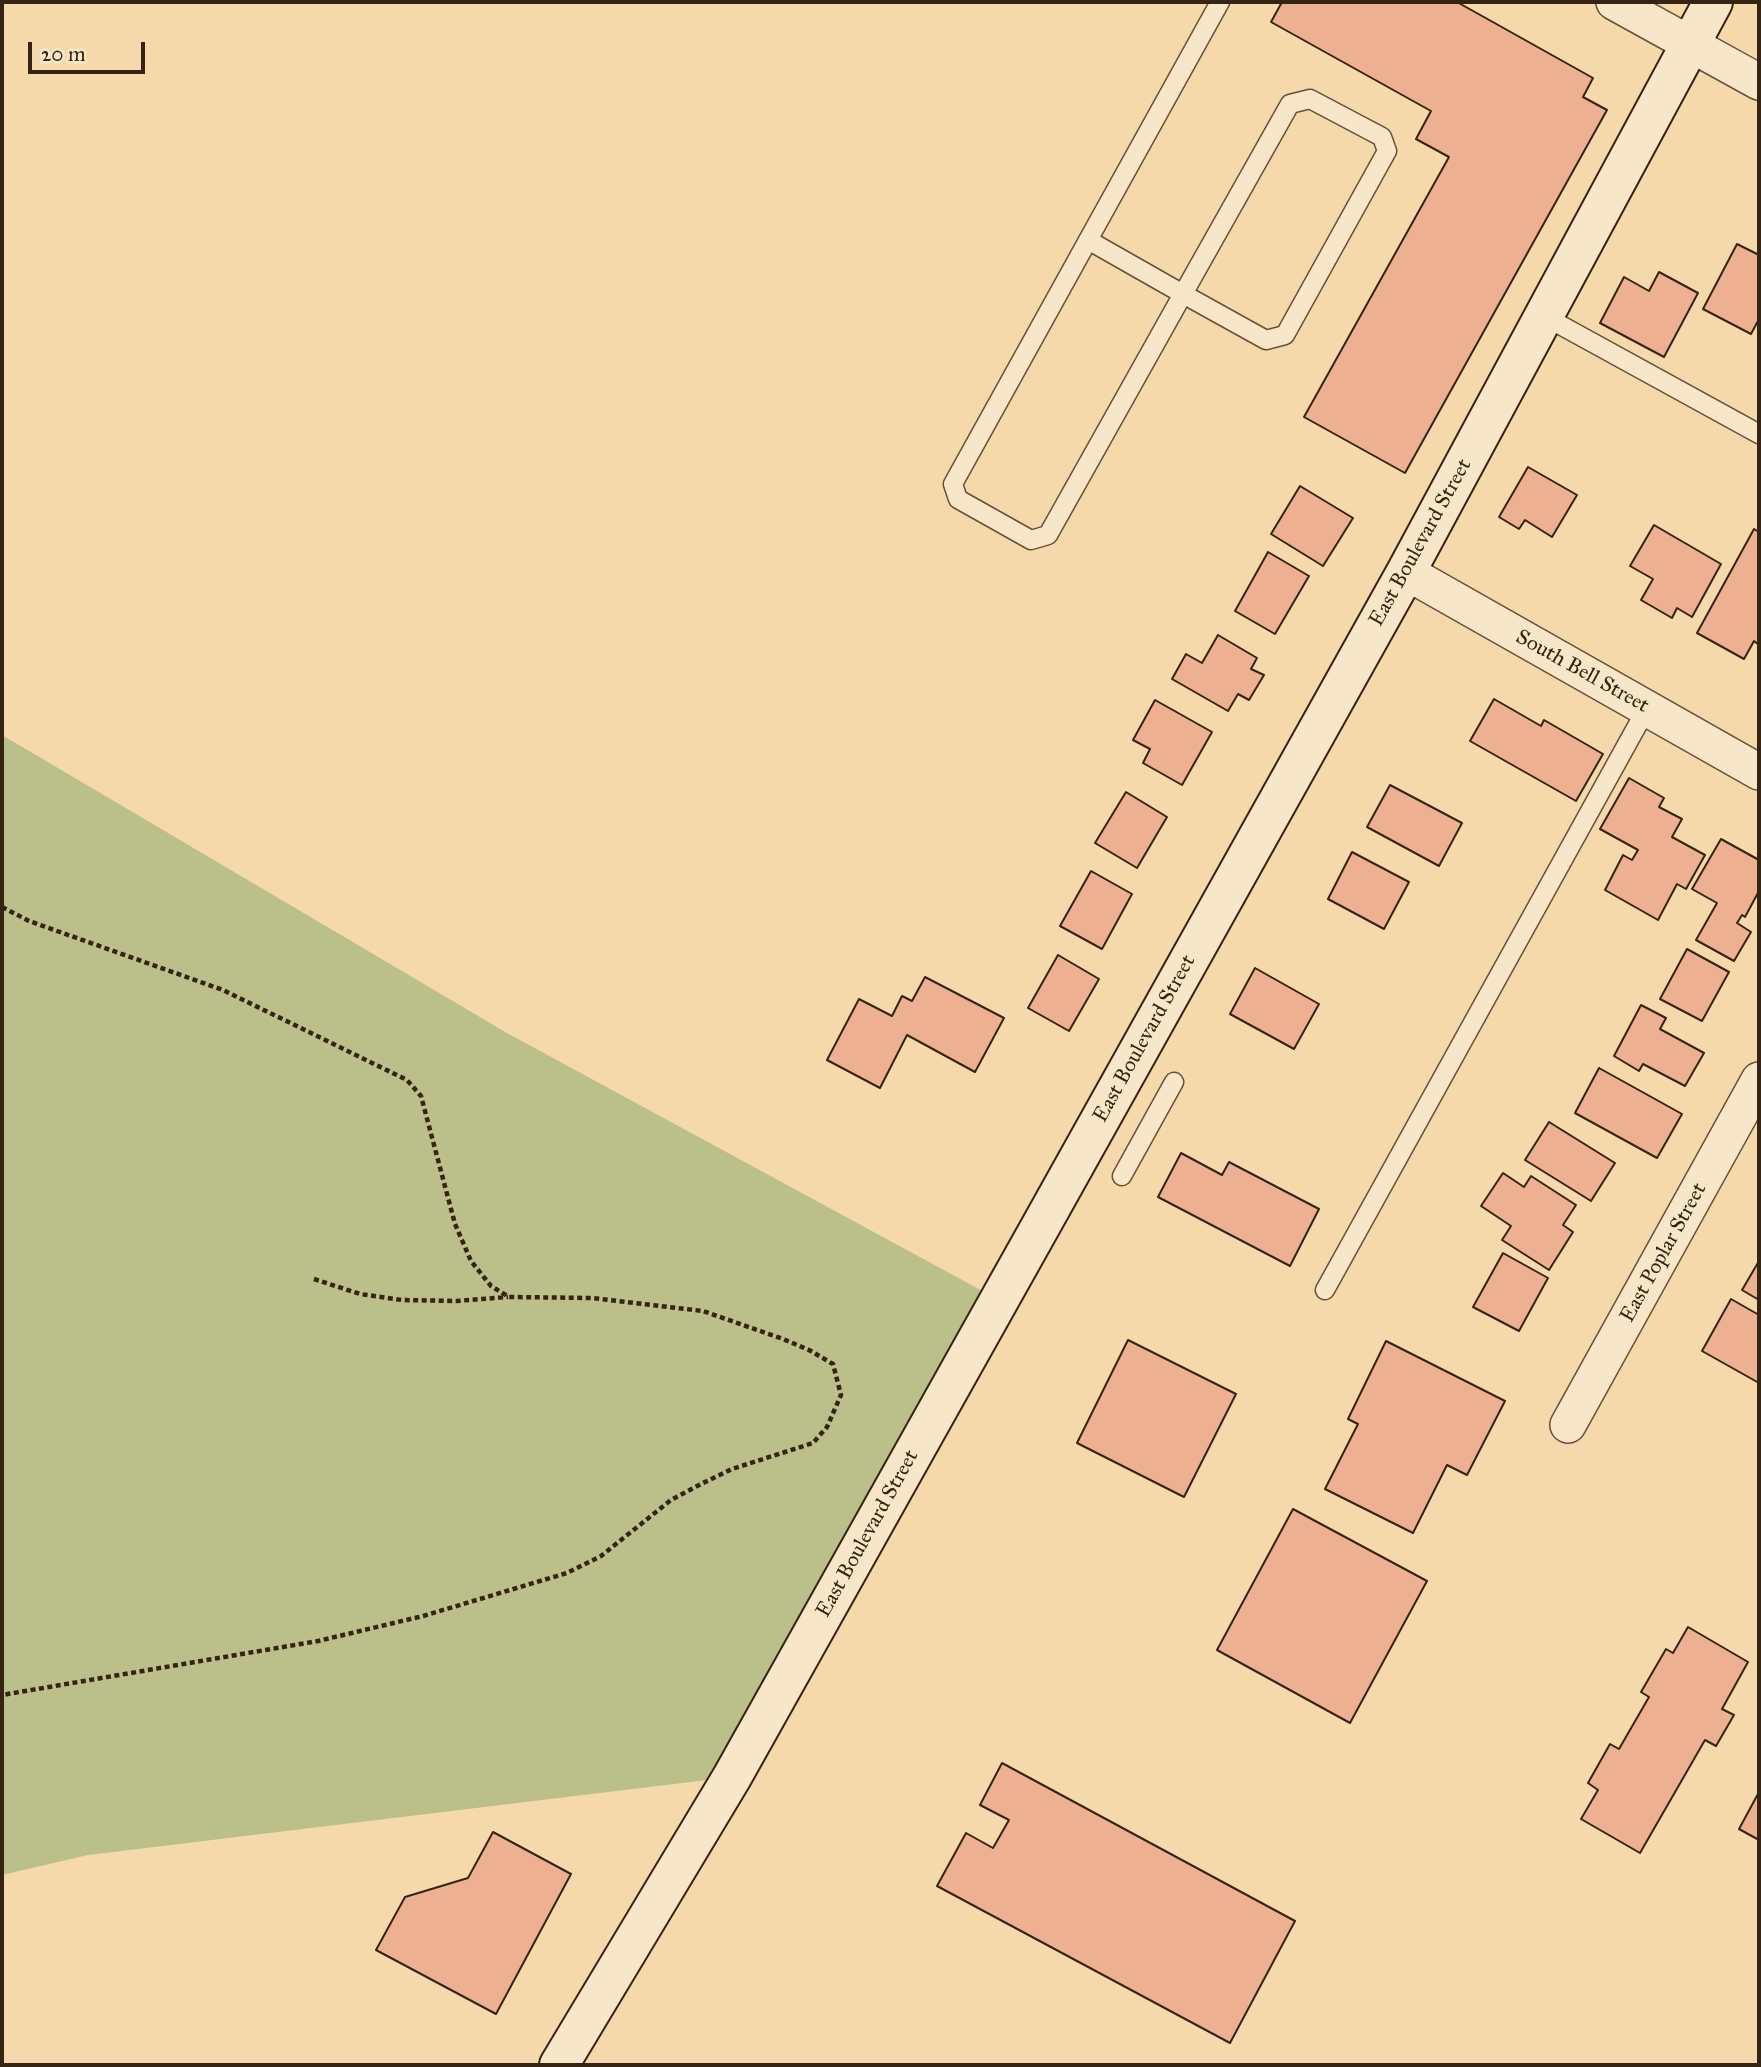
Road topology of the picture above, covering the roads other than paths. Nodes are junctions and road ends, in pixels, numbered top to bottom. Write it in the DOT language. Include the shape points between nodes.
graph roads {
  1 [pos="1220,2"];
  2 [pos="1614,2"];
  3 [pos="1713,2"];
  4 [pos="1691,45"];
  5 [pos="1759,82"];
  6 [pos="1088,240"];
  7 [pos="1183,294"];
  8 [pos="1544,316"];
  9 [pos="1759,434"];
  10 [pos="1406,572"];
  11 [pos="1647,708"];
  12 [pos="1759,772"];
  13 [pos="1759,1080"];
  14 [pos="1174,1082"];
  15 [pos="1122,1176"];
  16 [pos="1325,1290"];
  17 [pos="1568,1425"];
  18 [pos="559,2065"];
  1 -- 6 [label="lane"];
  2 -- 4 [label="street"];
  3 -- 4 [label="main road, East Boulevard Street"];
  4 -- 5 [label="street"];
  4 -- 8 [label="main road, East Boulevard Street"];
  6 -- 7 [label="lane"];
  6 -- 7 [label="lane" via="953,484 958,499 1031,540 1048,535"];
  7 -- 7 [label="lane" via="1290,104 1310,99 1382,137 1388,151 1285,335 1266,340"];
  8 -- 9 [label="lane"];
  8 -- 10 [label="main road, East Boulevard Street"];
  10 -- 11 [label="street, South Bell Street"];
  10 -- 18 [label="main road, East Boulevard Street" via="732,1777"];
  11 -- 12 [label="street, South Bell Street"];
  11 -- 16 [label="lane"];
  13 -- 17 [label="street, East Poplar Street"];
  14 -- 15 [label="lane"];
}
